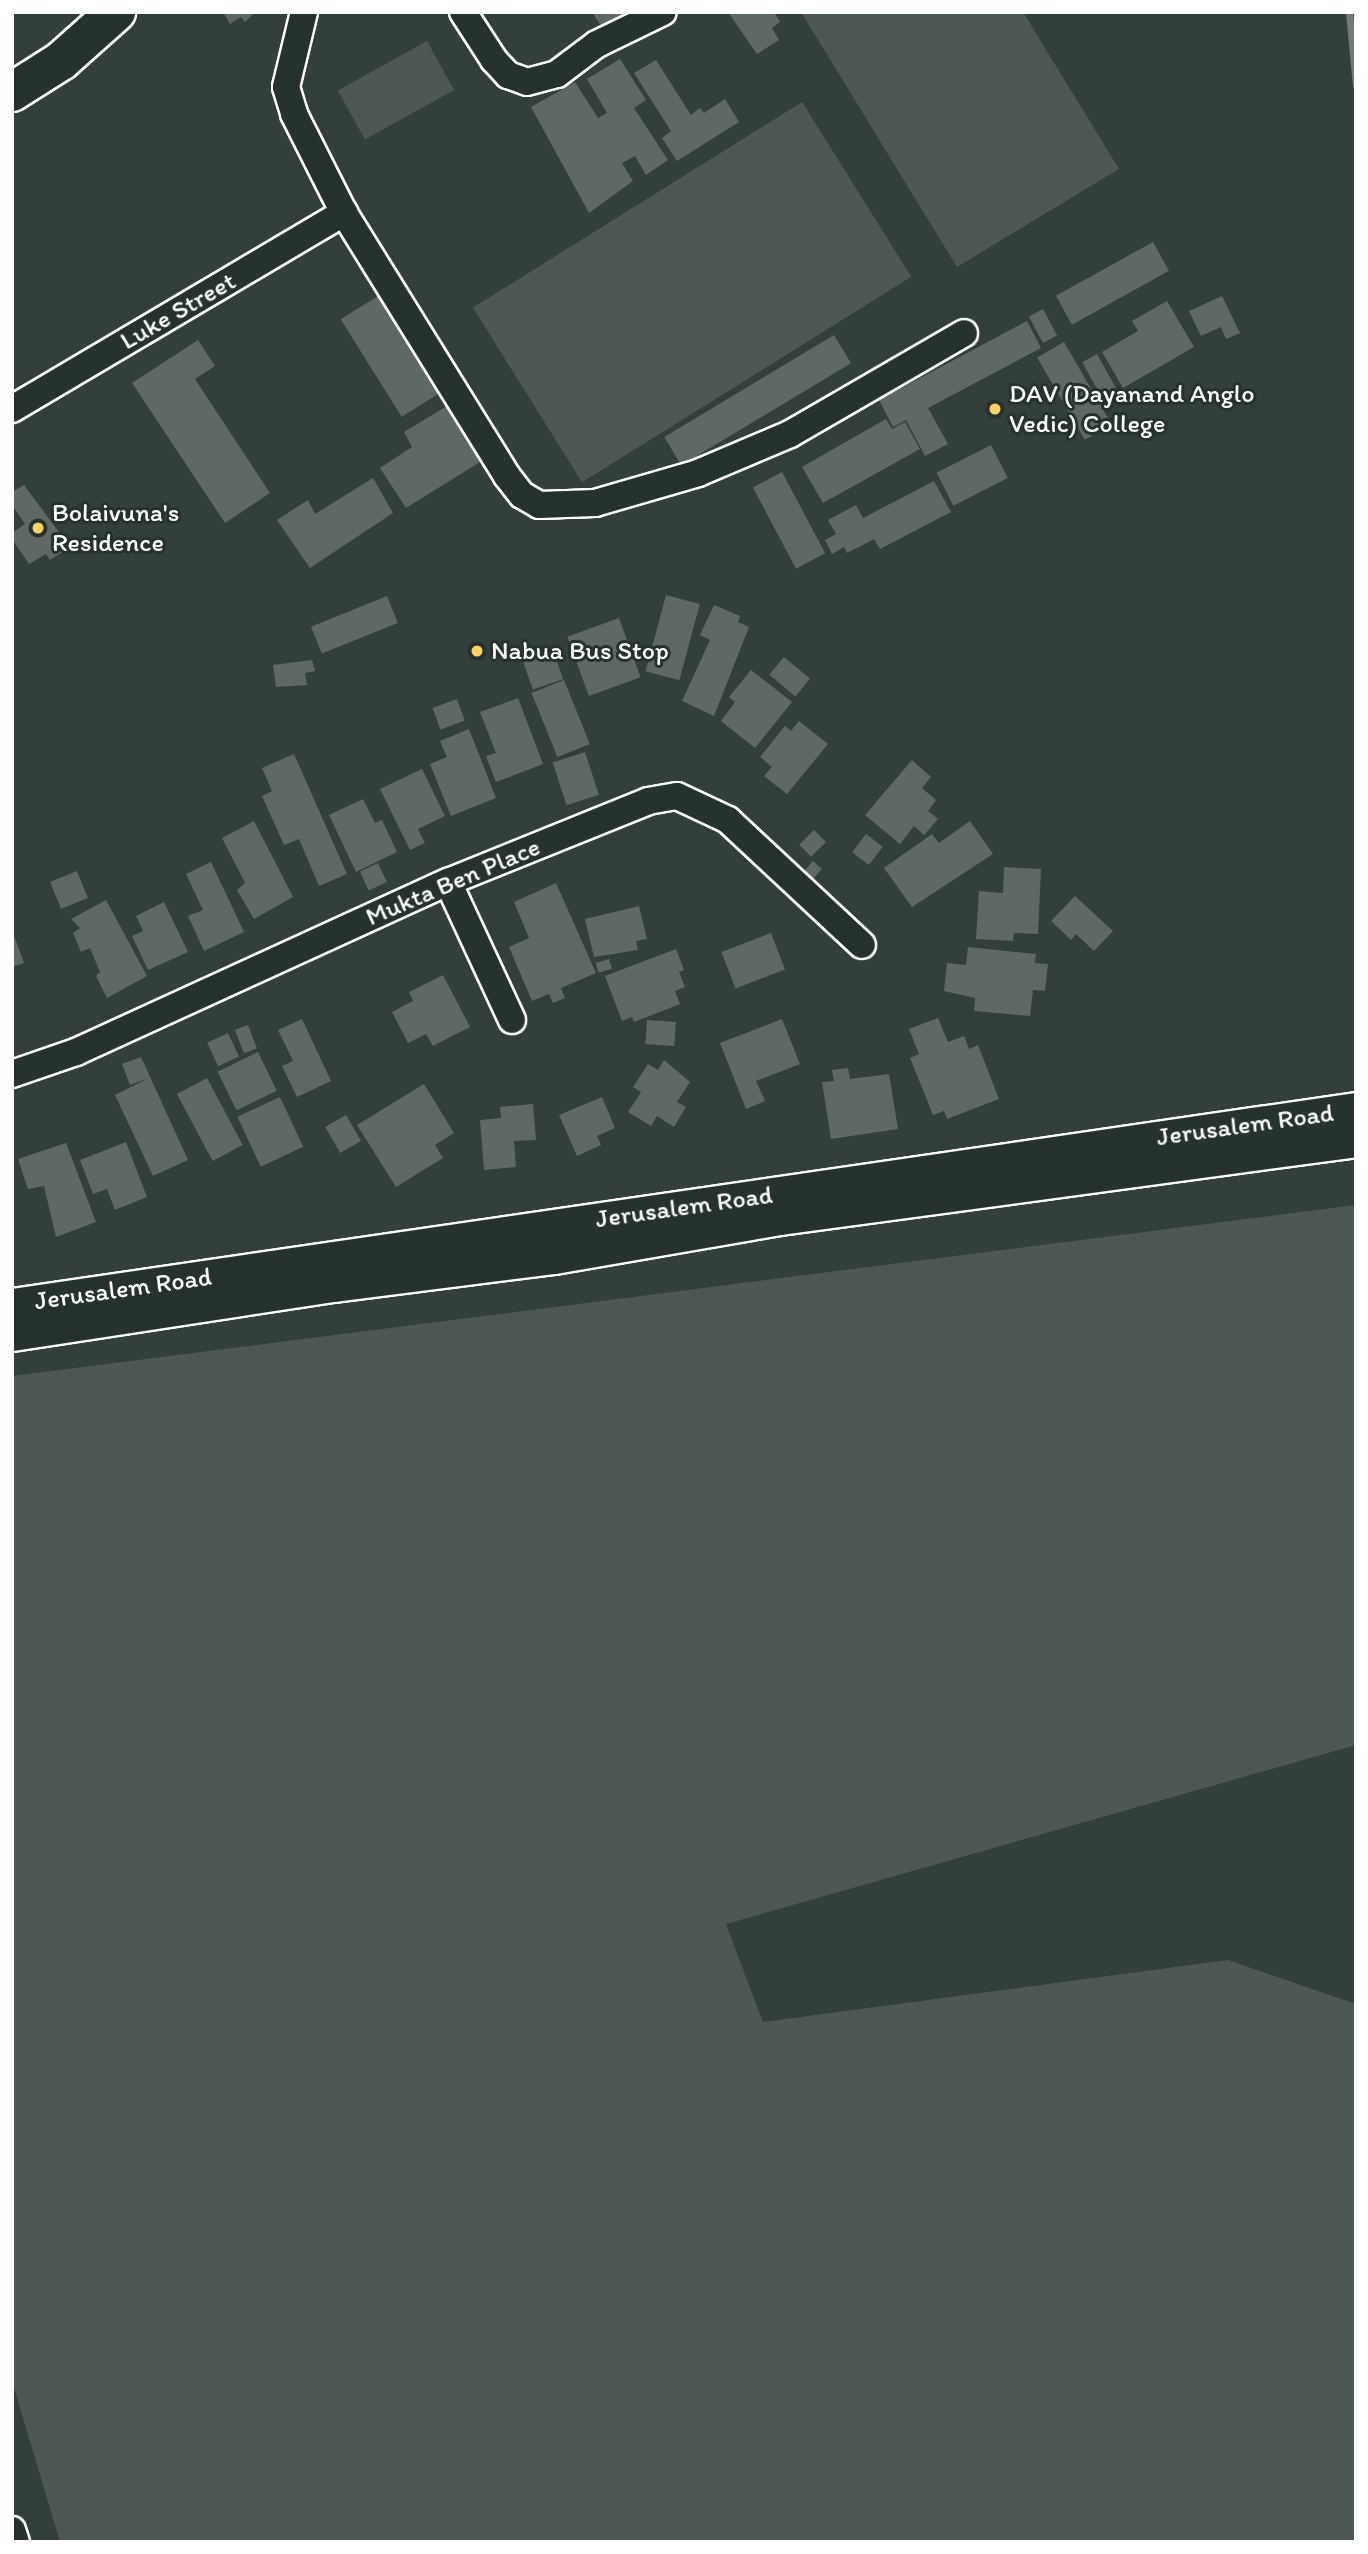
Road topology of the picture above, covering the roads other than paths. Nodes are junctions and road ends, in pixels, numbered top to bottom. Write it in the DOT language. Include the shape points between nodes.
graph roads {
  1 [pos="116,12"];
  2 [pos="304,12"];
  3 [pos="463,12"];
  4 [pos="663,12"];
  5 [pos="12,92"];
  6 [pos="344,213"];
  7 [pos="964,333"];
  8 [pos="12,409"];
  9 [pos="448,882"];
  10 [pos="862,946"];
  11 [pos="512,1020"];
  12 [pos="12,1074"];
  13 [pos="1356,1109"];
  14 [pos="1356,1140"];
  15 [pos="12,1305"];
  16 [pos="12,1334"];
  17 [pos="12,2530"];
  18 [pos="16,2542"];
  1 -- 5 [label="highway" via="61,61"];
  2 -- 6 [label="street" via="286,87 294,114"];
  3 -- 4 [label="street" via="494,60 508,75 527,82 557,74 597,44"];
  6 -- 7 [label="street" via="507,476 522,495 539,505 595,503 698,473 790,434"];
  6 -- 8 [label="street, Luke Street"];
  9 -- 10 [label="street, Mukta Ben Place" via="648,801 677,796 728,820"];
  9 -- 11 [label="street"];
  9 -- 12 [label="street, Mukta Ben Place" via="76,1052"];
  13 -- 15 [label="main road, Jerusalem Road"];
  14 -- 16 [label="main road, Jerusalem Road" via="780,1218 554,1257 334,1284"];
  17 -- 18 [label="street"];
}
